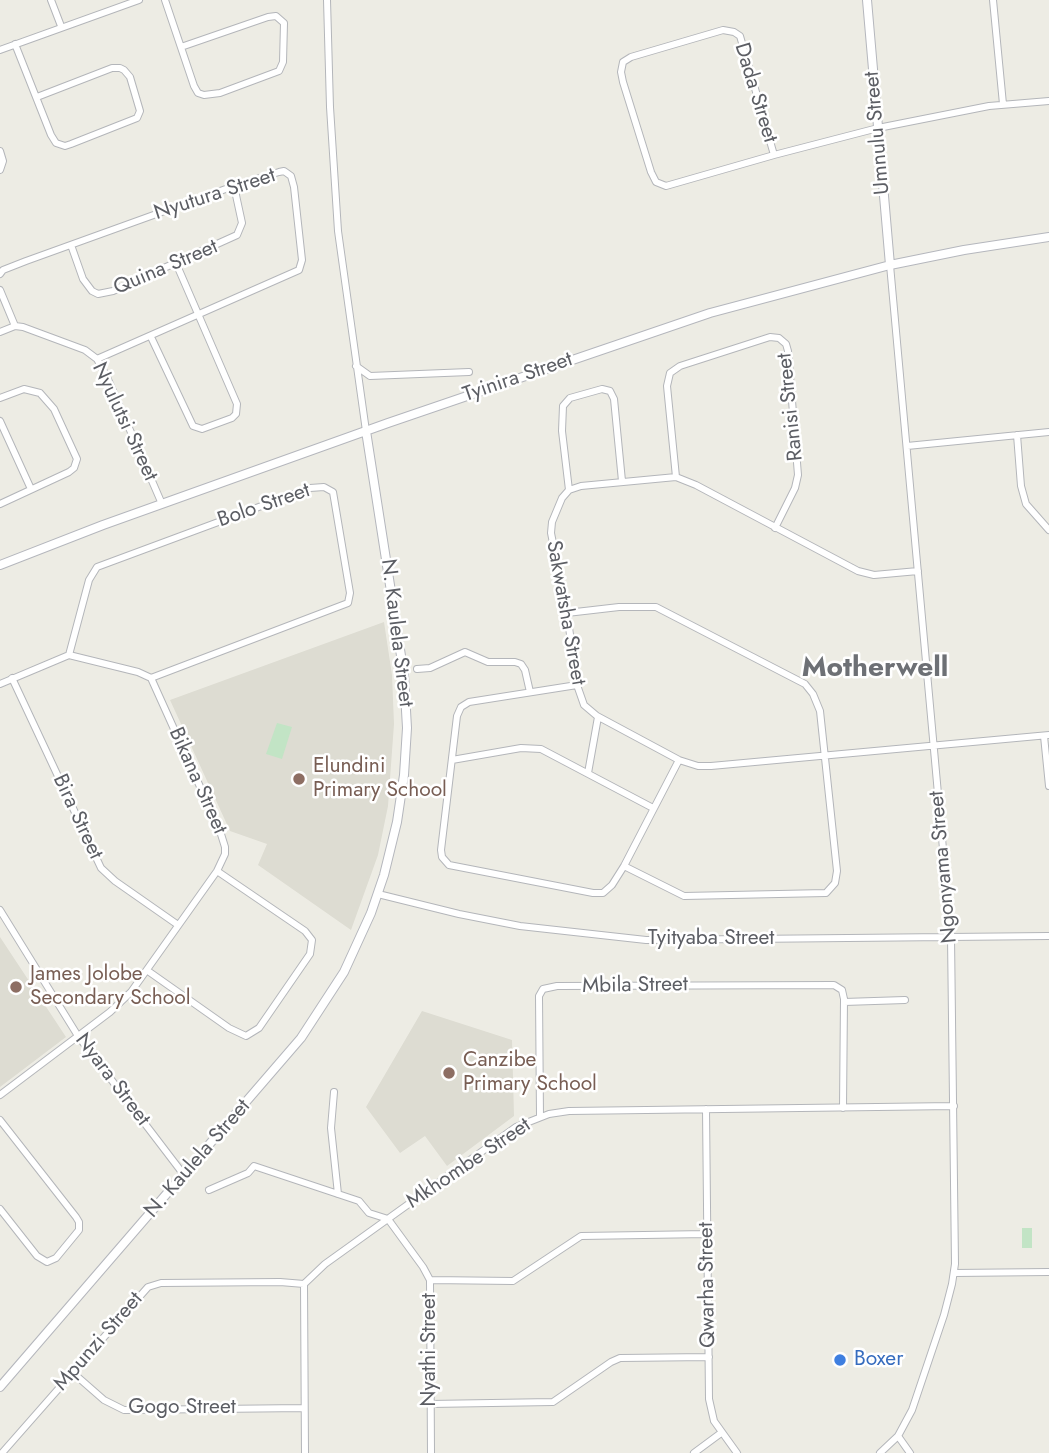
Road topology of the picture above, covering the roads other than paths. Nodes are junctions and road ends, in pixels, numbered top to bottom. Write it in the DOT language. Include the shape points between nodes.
graph roads {
  1 [pos="51,0"];
  2 [pos="139,0"];
  3 [pos="165,0"];
  4 [pos="327,0"];
  5 [pos="867,0"];
  6 [pos="993,0"];
  7 [pos="61,26"];
  8 [pos="15,44"];
  9 [pos="181,47"];
  10 [pos="0,50"];
  11 [pos="37,97"];
  12 [pos="1049,101"];
  13 [pos="1003,104"];
  14 [pos="878,128"];
  15 [pos="0,151"];
  16 [pos="774,155"];
  17 [pos="0,170"];
  18 [pos="234,186"];
  19 [pos="1049,237"];
  20 [pos="71,245"];
  21 [pos="176,263"];
  22 [pos="890,265"];
  23 [pos="0,274"];
  24 [pos="0,289"];
  25 [pos="198,315"];
  26 [pos="15,326"];
  27 [pos="0,331"];
  28 [pos="152,337"];
  29 [pos="97,359"];
  30 [pos="356,366"];
  31 [pos="469,373"];
  32 [pos="0,398"];
  33 [pos="0,421"];
  34 [pos="366,431"];
  35 [pos="1049,432"];
  36 [pos="1017,435"];
  37 [pos="907,446"];
  38 [pos="676,477"];
  39 [pos="622,481"];
  40 [pos="31,489"];
  41 [pos="569,490"];
  42 [pos="0,504"];
  43 [pos="162,504"];
  44 [pos="775,528"];
  45 [pos="1049,530"];
  46 [pos="0,565"];
  47 [pos="918,571"];
  48 [pos="567,613"];
  49 [pos="69,654"];
  50 [pos="416,669"];
  51 [pos="12,678"];
  52 [pos="150,678"];
  53 [pos="0,684"];
  54 [pos="577,685"];
  55 [pos="530,692"];
  56 [pos="598,717"];
  57 [pos="1047,735"];
  58 [pos="934,746"];
  59 [pos="824,754"];
  60 [pos="452,760"];
  61 [pos="679,760"];
  62 [pos="588,773"];
  63 [pos="1049,786"];
  64 [pos="653,808"];
  65 [pos="624,866"];
  66 [pos="217,871"];
  67 [pos="378,894"];
  68 [pos="0,910"];
  69 [pos="178,925"];
  70 [pos="1049,936"];
  71 [pos="951,937"];
  72 [pos="148,971"];
  73 [pos="905,1000"];
  74 [pos="844,1002"];
  75 [pos="78,1036"];
  76 [pos="334,1092"];
  77 [pos="0,1096"];
  78 [pos="954,1107"];
  79 [pos="843,1108"];
  80 [pos="706,1110"];
  81 [pos="540,1116"];
  82 [pos="0,1120"];
  83 [pos="184,1175"];
  84 [pos="208,1190"];
  85 [pos="338,1194"];
  86 [pos="0,1209"];
  87 [pos="388,1219"];
  88 [pos="707,1234"];
  89 [pos="1049,1272"];
  90 [pos="954,1273"];
  91 [pos="430,1280"];
  92 [pos="304,1284"];
  93 [pos="709,1357"];
  94 [pos="72,1372"];
  95 [pos="0,1387"];
  96 [pos="430,1404"];
  97 [pos="304,1408"];
  98 [pos="721,1433"];
  99 [pos="898,1436"];
  100 [pos="2,1453"];
  101 [pos="305,1453"];
  102 [pos="431,1453"];
  103 [pos="694,1453"];
  104 [pos="737,1453"];
  105 [pos="880,1453"];
  106 [pos="910,1453"];
  1 -- 7 [label="street"];
  2 -- 7 [label="street"];
  3 -- 9 [label="street"];
  4 -- 30 [label="street, N. Kaulela Street" via="338,231"];
  5 -- 14 [label="street, Umnulu Street"];
  6 -- 13 [label="street"];
  7 -- 8 [label="street"];
  8 -- 10 [label="street"];
  8 -- 11 [label="street"];
  9 -- 9 [label="street" via="196,90 214,95 279,71 284,23 272,16"];
  11 -- 11 [label="street" via="51,135 65,146 137,118 140,111 130,77 120,68"];
  12 -- 13 [label="street"];
  13 -- 14 [label="street"];
  14 -- 16 [label="street"];
  14 -- 22 [label="street, Umnulu Street"];
  15 -- 17 [label="street"];
  16 -- 16 [label="street, Dada Street" via="740,36 723,30 623,62 621,72 653,179 662,185"];
  18 -- 20 [label="street, Nyutura Street"];
  18 -- 21 [label="street, Quina Street" via="242,223 237,235"];
  18 -- 25 [label="street, Nyutura Street" via="284,171 291,176 301,267"];
  19 -- 22 [label="street, Tyinira Street"];
  20 -- 21 [label="street, Quina Street" via="87,286 98,294"];
  20 -- 23 [label="street, Nyutura Street"];
  21 -- 25 [label="street"];
  22 -- 34 [label="street, Tyinira Street" via="688,320"];
  22 -- 37 [label="street, Ngonyama Street"];
  24 -- 26 [label="street"];
  25 -- 28 [label="street, Nyutura Street"];
  25 -- 28 [label="street" via="237,404 232,418 202,429 193,426"];
  26 -- 27 [label="street"];
  26 -- 29 [label="street, Nyulutsi Street" via="85,350"];
  28 -- 29 [label="street, Nyutura Street"];
  29 -- 43 [label="street, Nyulutsi Street"];
  30 -- 31 [label="street" via="370,376"];
  30 -- 34 [label="street, N. Kaulela Street"];
  32 -- 40 [label="street" via="24,389 40,393 54,409 77,458 74,468"];
  33 -- 40 [label="street"];
  34 -- 43 [label="street, Tyinira Street"];
  34 -- 67 [label="street, N. Kaulela Street" via="407,717 401,800"];
  35 -- 36 [label="street"];
  36 -- 37 [label="street"];
  36 -- 45 [label="street" via="1026,505"];
  37 -- 47 [label="street, Ngonyama Street"];
  38 -- 39 [label="street"];
  38 -- 44 [label="street"];
  38 -- 44 [label="street, Ranisi Street" via="667,386 670,373 731,349 779,338 788,351 798,475"];
  39 -- 41 [label="street"];
  39 -- 41 [label="street" via="614,399 610,391 602,389 570,398 563,407"];
  40 -- 42 [label="street"];
  41 -- 48 [label="street, Sakwatsha Street" via="551,533"];
  43 -- 46 [label="street, Tyinira Street"];
  44 -- 47 [label="street" via="865,573"];
  47 -- 58 [label="street, Ngonyama Street"];
  48 -- 54 [label="street, Sakwatsha Street"];
  48 -- 59 [label="street" via="656,607 805,684 820,711"];
  49 -- 51 [label="street"];
  49 -- 52 [label="street"];
  49 -- 52 [label="street, Bolo Street" via="89,580 97,567 310,488 332,492 348,603"];
  50 -- 55 [label="street" via="430,668 465,652 488,662 515,662 525,670"];
  51 -- 53 [label="street"];
  51 -- 69 [label="street, Bira Street" via="101,868"];
  52 -- 66 [label="street, Bikana Street" via="224,839 225,854"];
  54 -- 55 [label="street"];
  54 -- 56 [label="street, Sakwatsha Street" via="584,705"];
  55 -- 60 [label="street" via="461,707"];
  56 -- 61 [label="street, Sakwatsha Street"];
  56 -- 62 [label="street"];
  57 -- 58 [label="street, Sakwatsha Street"];
  57 -- 63 [label="street"];
  58 -- 59 [label="street, Sakwatsha Street"];
  58 -- 71 [label="street, Ngonyama Street"];
  59 -- 61 [label="street, Sakwatsha Street" via="712,766"];
  59 -- 65 [label="street" via="837,871 835,883 826,893 684,896"];
  60 -- 62 [label="street" via="531,747"];
  60 -- 65 [label="street" via="441,850 449,865 598,893 606,890"];
  61 -- 64 [label="street"];
  62 -- 64 [label="street"];
  64 -- 65 [label="street"];
  66 -- 69 [label="street, Bikana Street"];
  66 -- 72 [label="street" via="312,940 310,954 259,1028 246,1036 229,1028"];
  67 -- 71 [label="street, Tyityaba Street" via="520,926 614,937"];
  67 -- 83 [label="street, N. Kaulela Street" via="354,952 314,1020"];
  68 -- 75 [label="street, Nyara Street"];
  69 -- 72 [label="street, Bikana Street"];
  70 -- 71 [label="street, Tyityaba Street"];
  71 -- 78 [label="street, Ngonyama Street"];
  72 -- 75 [label="street, Bikana Street" via="122,1002"];
  73 -- 74 [label="street"];
  74 -- 79 [label="street"];
  74 -- 81 [label="street, Mbila Street" via="842,990 828,984 547,988 539,996"];
  75 -- 77 [label="street, Bikana Street"];
  75 -- 83 [label="street, Nyara Street"];
  76 -- 85 [label="street" via="331,1128"];
  78 -- 79 [label="street, Mkhombe Street"];
  78 -- 90 [label="street, Ngonyama Street"];
  79 -- 80 [label="street, Mkhombe Street"];
  80 -- 81 [label="street, Mkhombe Street" via="569,1111"];
  80 -- 88 [label="street, Qwarha Street"];
  81 -- 87 [label="street, Mkhombe Street" via="516,1127"];
  82 -- 86 [label="street" via="76,1217 79,1230 53,1260 44,1261"];
  83 -- 95 [label="street, N. Kaulela Street"];
  84 -- 85 [label="street" via="254,1166"];
  85 -- 87 [label="street"];
  87 -- 91 [label="street, Nyathi Street"];
  87 -- 92 [label="street, Mkhombe Street"];
  88 -- 91 [label="street" via="581,1236 513,1281"];
  88 -- 93 [label="street, Qwarha Street"];
  89 -- 90 [label="street"];
  90 -- 99 [label="street, Ngonyama Street" via="926,1372"];
  91 -- 96 [label="street, Nyathi Street"];
  92 -- 94 [label="street, Mpunzi Street" via="154,1284"];
  92 -- 97 [label="street"];
  93 -- 96 [label="street" via="620,1358 553,1402"];
  93 -- 98 [label="street, Qwarha Street" via="710,1408"];
  94 -- 97 [label="street, Gogo Street" via="104,1400 124,1410"];
  94 -- 100 [label="street, Mpunzi Street"];
  96 -- 102 [label="street, Nyathi Street"];
  97 -- 101 [label="street"];
  98 -- 103 [label="street"];
  98 -- 104 [label="street, Qwarha Street"];
  99 -- 105 [label="street, Ngonyama Street"];
  99 -- 106 [label="street"];
}
